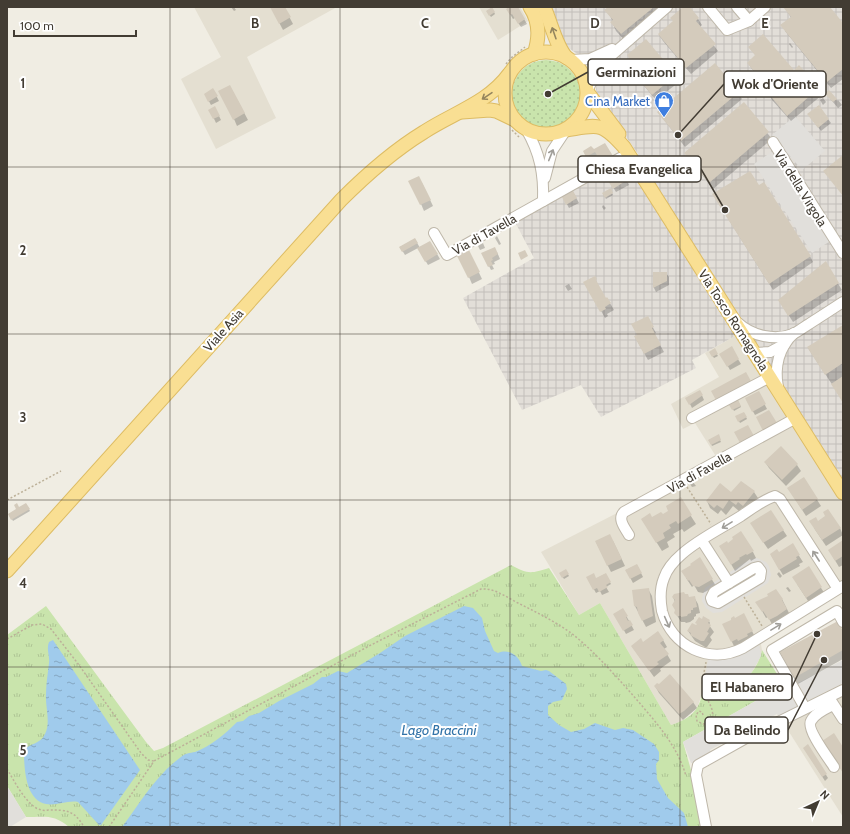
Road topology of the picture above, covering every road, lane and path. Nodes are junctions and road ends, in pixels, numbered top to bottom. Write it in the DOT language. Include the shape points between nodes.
graph roads {
  1 [pos="530,7"];
  2 [pos="544,7"];
  3 [pos="667,7"];
  4 [pos="708,7"];
  5 [pos="737,7"];
  6 [pos="765,7"];
  7 [pos="749,20"];
  8 [pos="623,44"];
  9 [pos="534,54"];
  10 [pos="569,59"];
  11 [pos="509,74"];
  12 [pos="588,91"];
  13 [pos="460,112"];
  14 [pos="515,120"];
  15 [pos="526,129"];
  16 [pos="566,130"];
  17 [pos="773,142"];
  18 [pos="622,152"];
  19 [pos="544,183"];
  20 [pos="543,201"];
  21 [pos="434,233"];
  22 [pos="843,253"];
  23 [pos="843,302"];
  24 [pos="733,318"];
  25 [pos="794,334"];
  26 [pos="771,336"];
  27 [pos="785,344"];
  28 [pos="756,354"];
  29 [pos="770,377"];
  30 [pos="778,390"];
  31 [pos="692,418"];
  32 [pos="796,418"];
  33 [pos="61,471"];
  34 [pos="683,480"];
  35 [pos="843,493"];
  36 [pos="7,500"];
  37 [pos="715,532"];
  38 [pos="629,535"];
  39 [pos="702,541"];
  40 [pos="7,571"];
  41 [pos="729,583"];
  42 [pos="840,588"];
  43 [pos="740,590"];
  44 [pos="843,622"];
  45 [pos="767,633"];
  46 [pos="7,639"];
  47 [pos="755,641"];
  48 [pos="772,650"];
  49 [pos="707,654"];
  50 [pos="843,690"];
  51 [pos="831,701"];
  52 [pos="805,708"];
  53 [pos="703,715"];
  54 [pos="843,719"];
  55 [pos="154,761"];
  56 [pos="834,767"];
  57 [pos="684,768"];
  58 [pos="7,769"];
  59 [pos="84,827"];
  60 [pos="108,827"];
  61 [pos="706,827"];
  1 -- 9 [label="main road" via="537,21 539,33"];
  10 -- 2 [label="main road, one-way" via="559,46"];
  3 -- 8 [label="street"];
  4 -- 7 [label="street" via="727,30"];
  5 -- 7 [label="street"];
  6 -- 7 [label="street"];
  8 -- 10 [label="street" via="597,57"];
  8 -- 12 [label="street" via="598,69"];
  9 -- 10 [label="main road" via="551,52"];
  9 -- 11 [label="main road" via="522,59"];
  10 -- 12 [label="main road" via="584,76"];
  11 -- 13 [label="main road, Viale Asia, one-way" via="492,93"];
  11 -- 14 [label="main road" via="505,94 508,108"];
  12 -- 16 [label="main road" via="583,112"];
  12 -- 18 [label="main road, Via Tosco Romagnola" via="617,132"];
  13 -- 14 [label="main road" via="490,110"];
  13 -- 40 [label="main road, Viale Asia" via="395,151 341,200"];
  14 -- 15 [label="main road"];
  15 -- 16 [label="main road" via="546,135"];
  15 -- 19 [label="street" via="537,149"];
  16 -- 18 [label="main road, Via Tosco Romagnola" via="598,126 611,133"];
  19 -- 16 [label="street, one-way" via="552,151"];
  17 -- 22 [label="street, Via della Virgola"];
  18 -- 20 [label="street, Via di Tavella"];
  18 -- 24 [label="main road, Via Tosco Romagnola"];
  19 -- 20 [label="street"];
  20 -- 21 [label="street, Via di Tavella" via="447,255"];
  23 -- 25 [label="street"];
  24 -- 26 [label="street" via="751,332"];
  24 -- 28 [label="main road, Via Tosco Romagnola"];
  25 -- 26 [label="street"];
  25 -- 27 [label="street"];
  26 -- 28 [label="street" via="764,340"];
  27 -- 28 [label="street" via="770,352"];
  27 -- 30 [label="street" via="776,376"];
  28 -- 29 [label="main road, Via Tosco Romagnola"];
  29 -- 30 [label="main road, Via Tosco Romagnola"];
  29 -- 31 [label="street"];
  30 -- 32 [label="main road, Via Tosco Romagnola"];
  32 -- 34 [label="street, Via di Favella"];
  32 -- 35 [label="main road, Via Tosco Romagnola"];
  33 -- 36 [label="path"];
  34 -- 37 [label="path"];
  34 -- 38 [label="street, Via di Favella" via="624,512 621,519"];
  37 -- 39 [label="street"];
  42 -- 37 [label="street, one-way" via="777,496"];
  39 -- 41 [label="street"];
  39 -- 49 [label="street, one-way" via="682,554 669,568 663,581 661,602 666,622 674,635 690,648"];
  41 -- 43 [label="street" via="713,594 711,598 714,602 718,603"];
  41 -- 43 [label="street" via="758,567 762,573 760,578"];
  45 -- 42 [label="street, one-way"];
  43 -- 45 [label="path"];
  44 -- 48 [label="street" via="837,611"];
  45 -- 47 [label="street"];
  46 -- 55 [label="path" via="32,625 42,624 51,629 141,753 148,760"];
  47 -- 48 [label="street"];
  47 -- 49 [label="street" via="734,652"];
  48 -- 52 [label="street"];
  49 -- 53 [label="path" via="703,688 712,708 710,722 703,724 698,721 696,715 699,712"];
  50 -- 51 [label="street"];
  51 -- 52 [label="street"];
  51 -- 54 [label="street"];
  51 -- 56 [label="street" via="810,725"];
  52 -- 61 [label="street" via="698,765 696,775"];
  55 -- 57 [label="path" via="370,645 481,589 488,588 548,619 580,641 614,674 657,724 674,747"];
  55 -- 60 [label="path"];
  58 -- 59 [label="path" via="29,802 38,809 67,810 74,814"];
}
